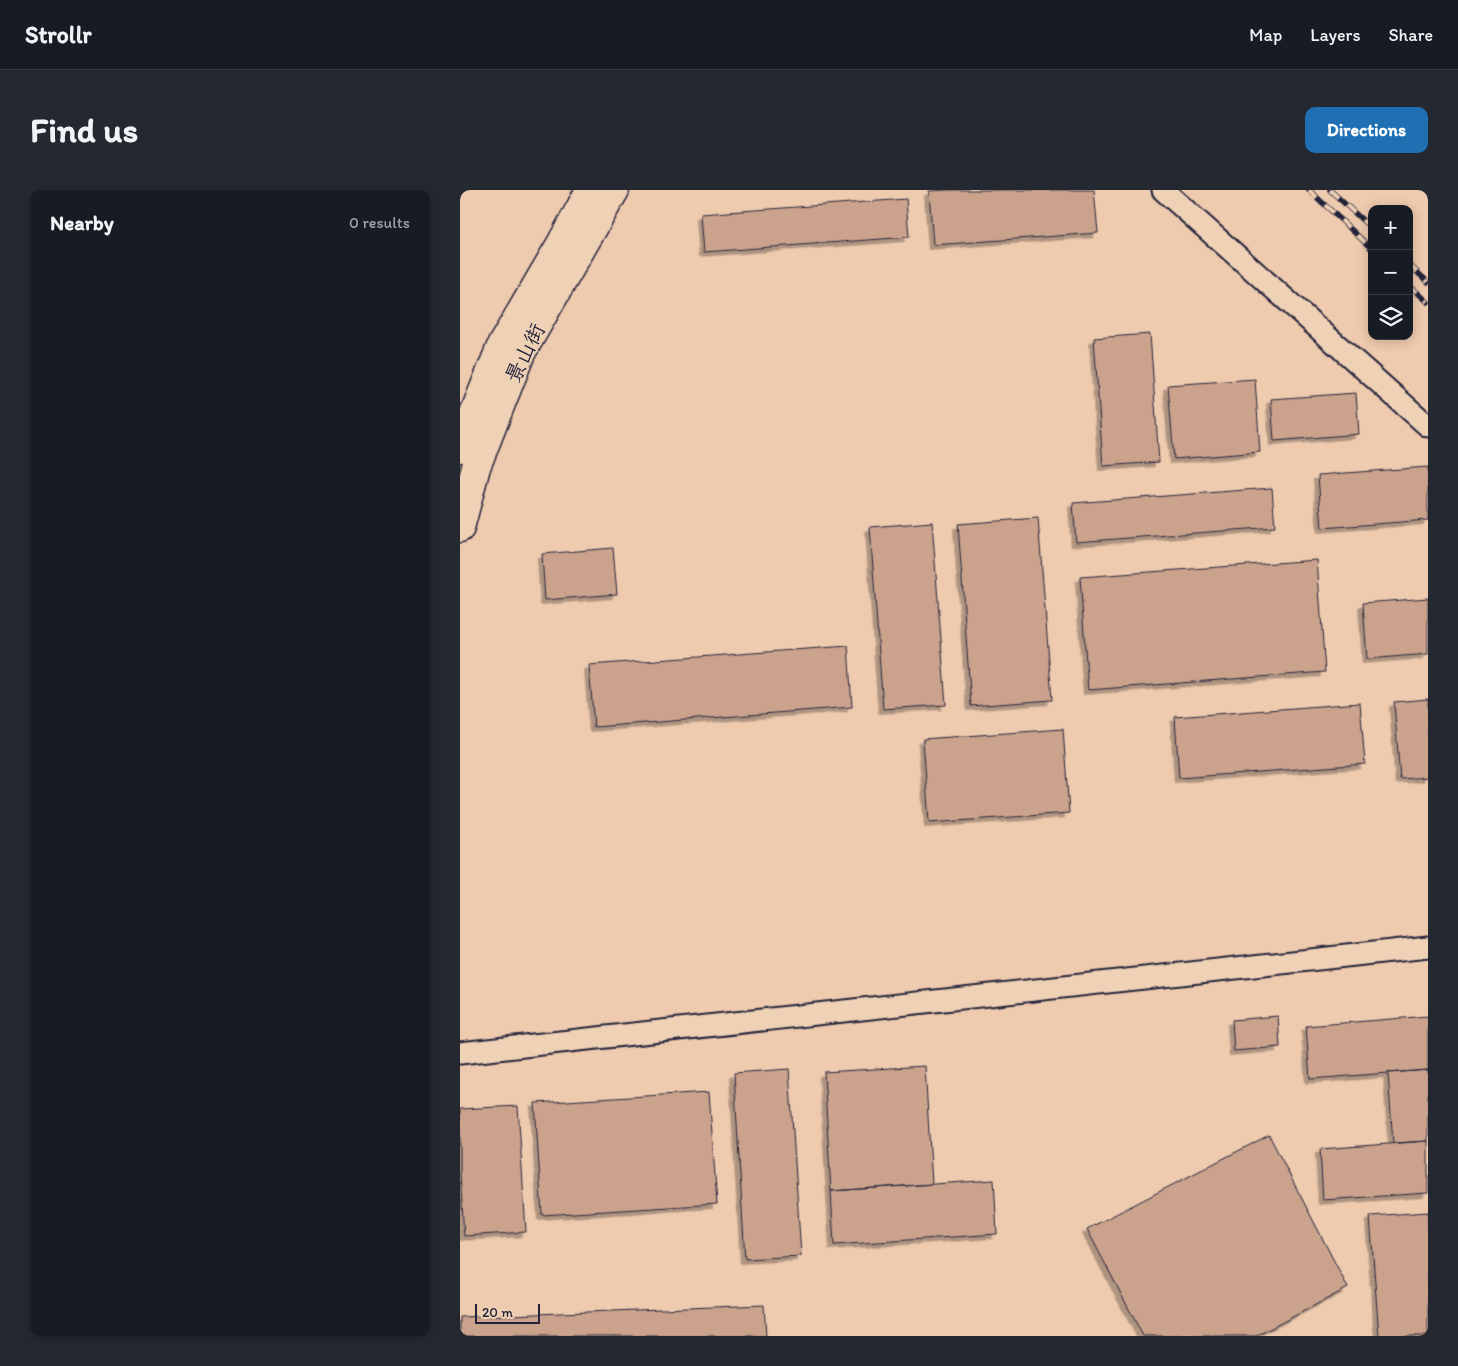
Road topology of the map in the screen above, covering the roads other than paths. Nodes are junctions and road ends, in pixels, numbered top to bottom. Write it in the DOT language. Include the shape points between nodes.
graph roads {
  1 [pos="590,190"];
  2 [pos="616,190"];
  3 [pos="1163,190"];
  4 [pos="1428,426"];
  5 [pos="460,448"];
  6 [pos="460,528"];
  7 [pos="1428,947"];
  8 [pos="460,1054"];
  1 -- 5 [label="street, 景山街" via="502,344"];
  2 -- 6 [label="street, 景山街" via="521,354 476,467"];
  3 -- 4 [label="street"];
  7 -- 8 [label="street"];
}
